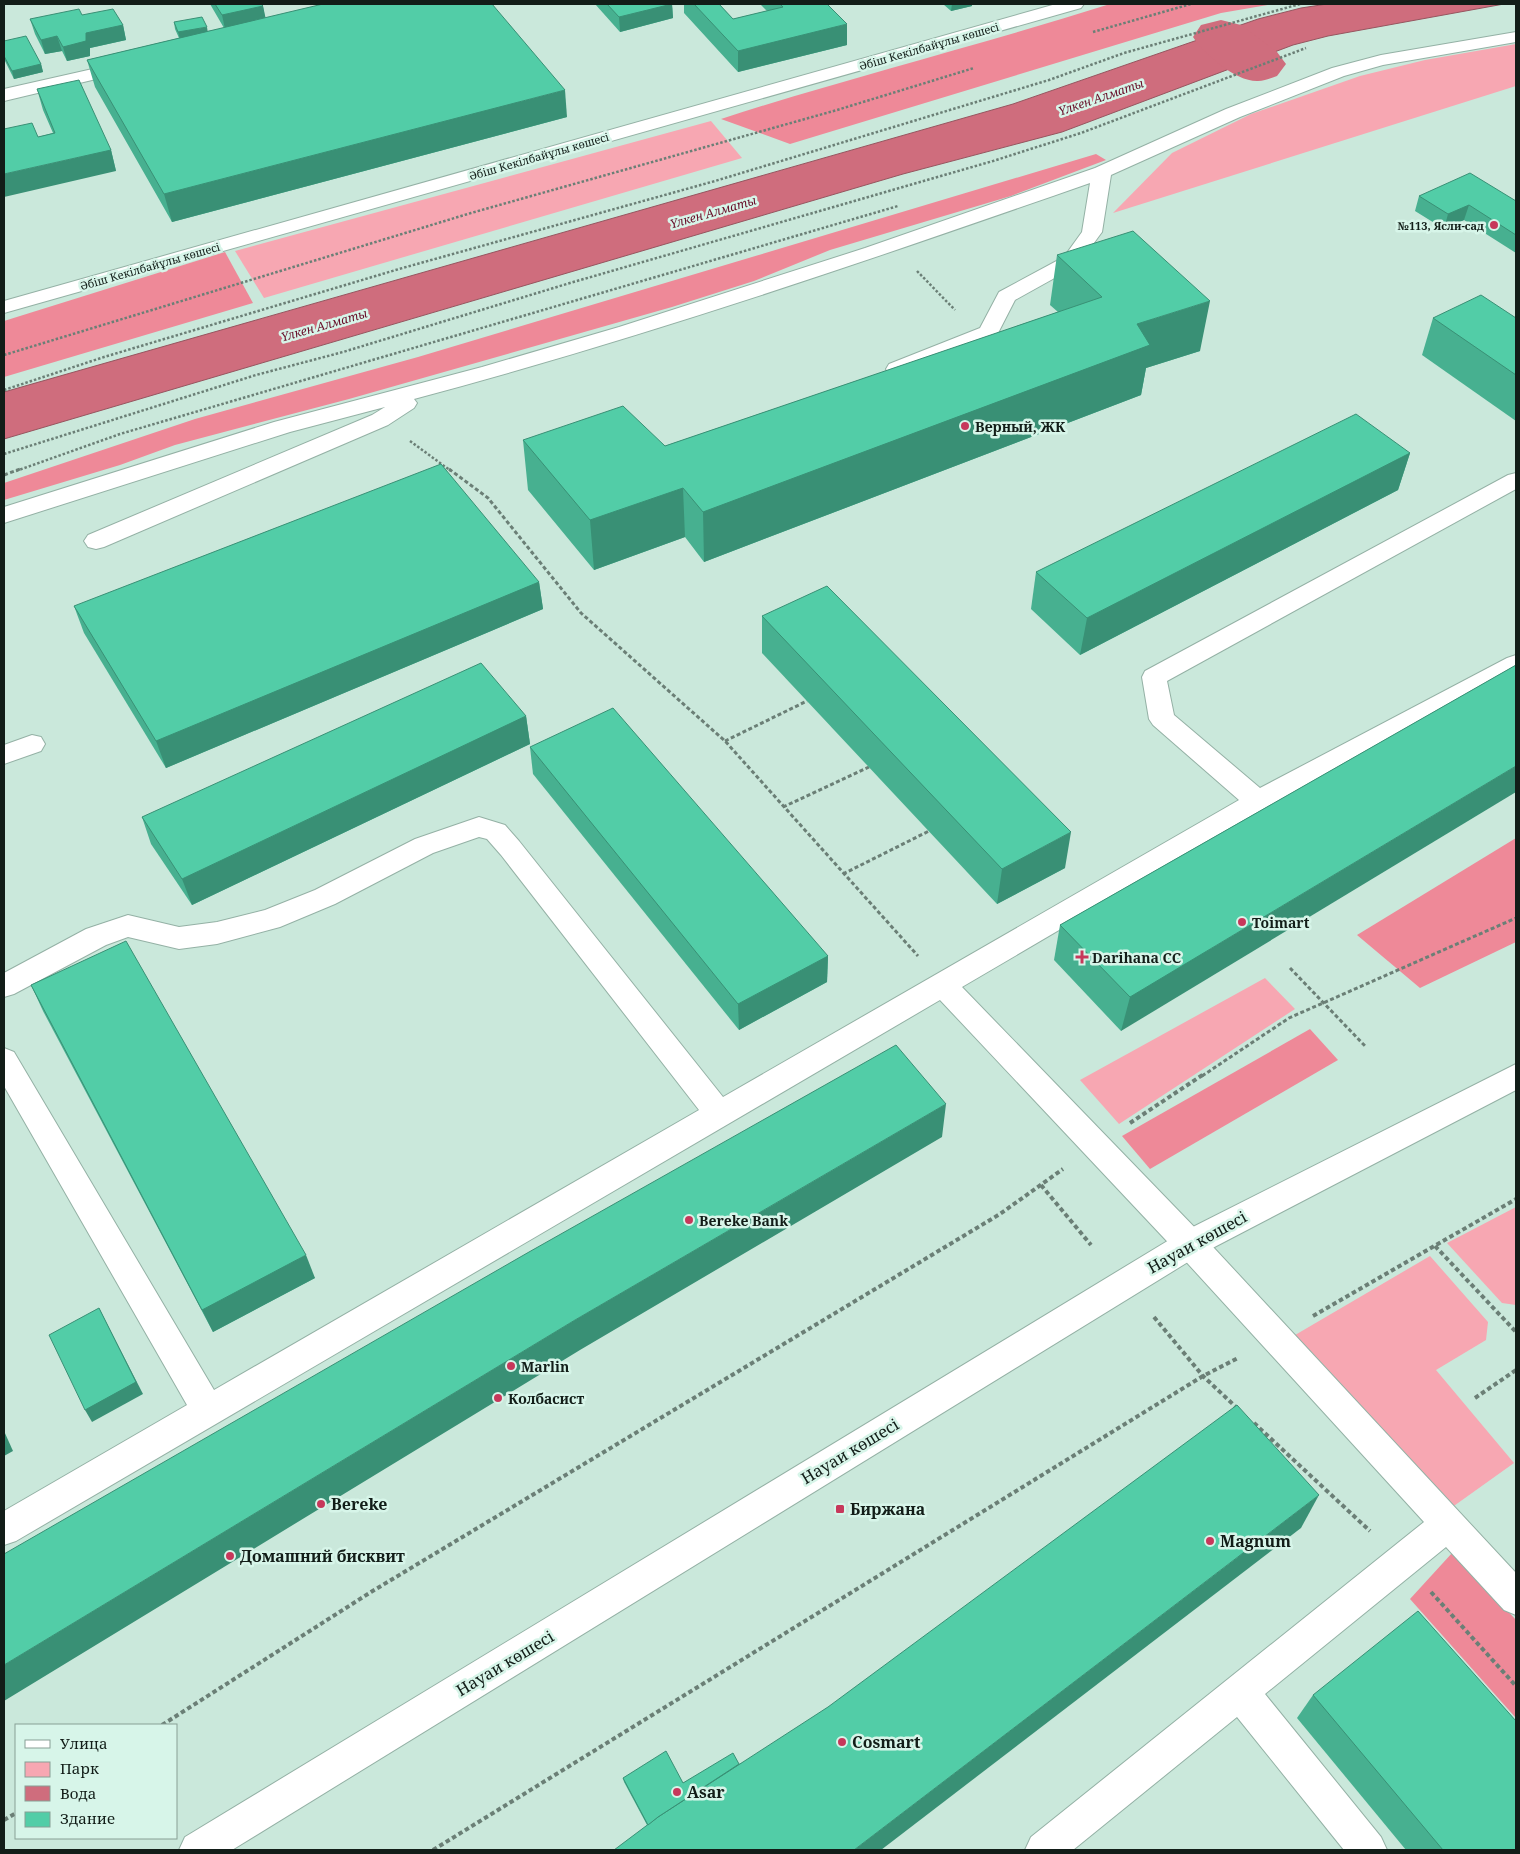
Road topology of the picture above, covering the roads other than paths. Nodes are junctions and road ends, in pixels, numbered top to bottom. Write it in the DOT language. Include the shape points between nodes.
graph roads {
  1 [pos="1075,4"];
  2 [pos="1516,36"];
  3 [pos="147,61"];
  4 [pos="4,95"];
  5 [pos="1102,172"];
  6 [pos="4,307"];
  7 [pos="880,375"];
  8 [pos="430,388"];
  9 [pos="1516,480"];
  10 [pos="4,515"];
  11 [pos="96,541"];
  12 [pos="1516,664"];
  13 [pos="32,744"];
  14 [pos="4,755"];
  15 [pos="1258,801"];
  16 [pos="943,984"];
  17 [pos="4,986"];
  18 [pos="4,1060"];
  19 [pos="1516,1076"];
  20 [pos="719,1114"];
  21 [pos="1190,1244"];
  22 [pos="208,1410"];
  23 [pos="1448,1524"];
  24 [pos="4,1529"];
  25 [pos="1516,1598"];
  26 [pos="1240,1692"];
  27 [pos="198,1850"];
  28 [pos="1044,1850"];
  29 [pos="1368,1850"];
  1 -- 6 [label="street, Әбіш Кекілбайұлы көшесі"];
  2 -- 5 [label="street" via="1381,60 1338,72 1233,113"];
  3 -- 4 [label="street"];
  5 -- 7 [label="street" via="1092,232 1071,261 1006,296 989,332"];
  5 -- 8 [label="street" via="626,332"];
  8 -- 10 [label="street" via="282,426"];
  8 -- 11 [label="street" via="380,420"];
  9 -- 15 [label="street" via="1154,677 1162,719"];
  12 -- 15 [label="street"];
  13 -- 14 [label="street"];
  15 -- 16 [label="street"];
  16 -- 20 [label="street"];
  16 -- 21 [label="street"];
  17 -- 20 [label="street" via="96,938 128,926 179,938 217,933 270,919 325,897 424,846 478,827 496,832 510,848"];
  18 -- 22 [label="street"];
  19 -- 21 [label="street, Науаи көшесі"];
  20 -- 22 [label="street"];
  21 -- 23 [label="street"];
  21 -- 27 [label="street, Науаи көшесі"];
  22 -- 24 [label="street"];
  23 -- 25 [label="street"];
  23 -- 26 [label="street"];
  26 -- 28 [label="street"];
  26 -- 29 [label="street"];
}
